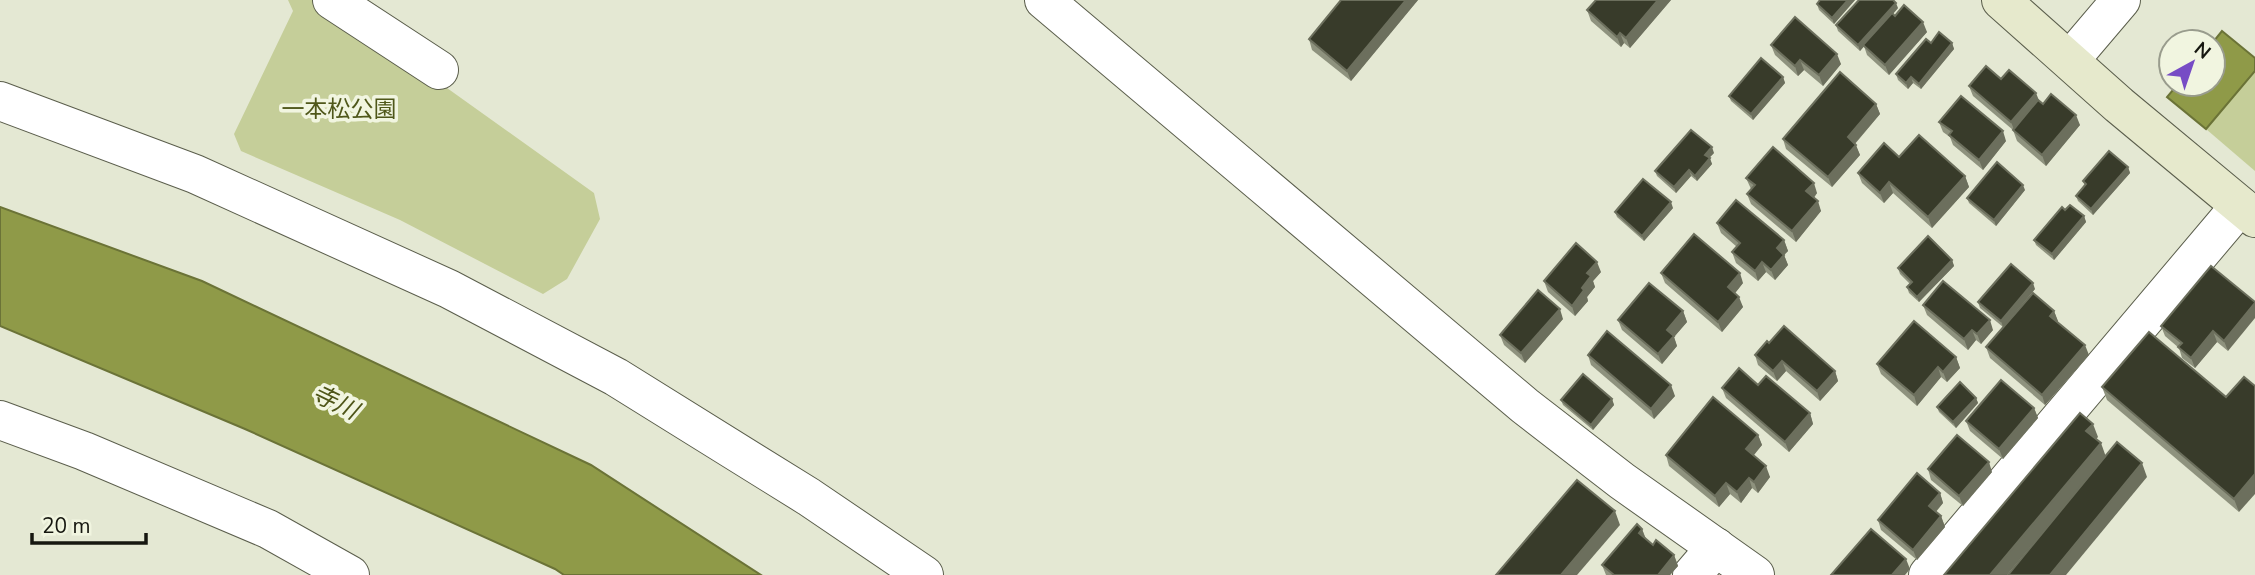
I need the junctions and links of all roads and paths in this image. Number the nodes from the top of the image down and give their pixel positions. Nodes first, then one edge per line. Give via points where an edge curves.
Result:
1 (332, 0) edge
2 (1044, 0) edge
3 (2001, 0) edge
4 (2121, 0) edge
5 (2070, 60) junction
6 (439, 70) dead end
7 (0, 101) edge
8 (2248, 212) edge
9 (0, 419) edge
10 (1704, 561) edge
11 (350, 575) edge
12 (924, 575) edge
13 (1755, 575) edge
14 (1928, 575) edge

1 - 6 street
2 - 10 street via 1525,406 1622,481
3 - 5 street
4 - 5 street
5 - 8 street
7 - 12 street via 195,174 449,289 615,377 809,497
8 - 14 street
9 - 11 street via 268,529
10 - 13 street

